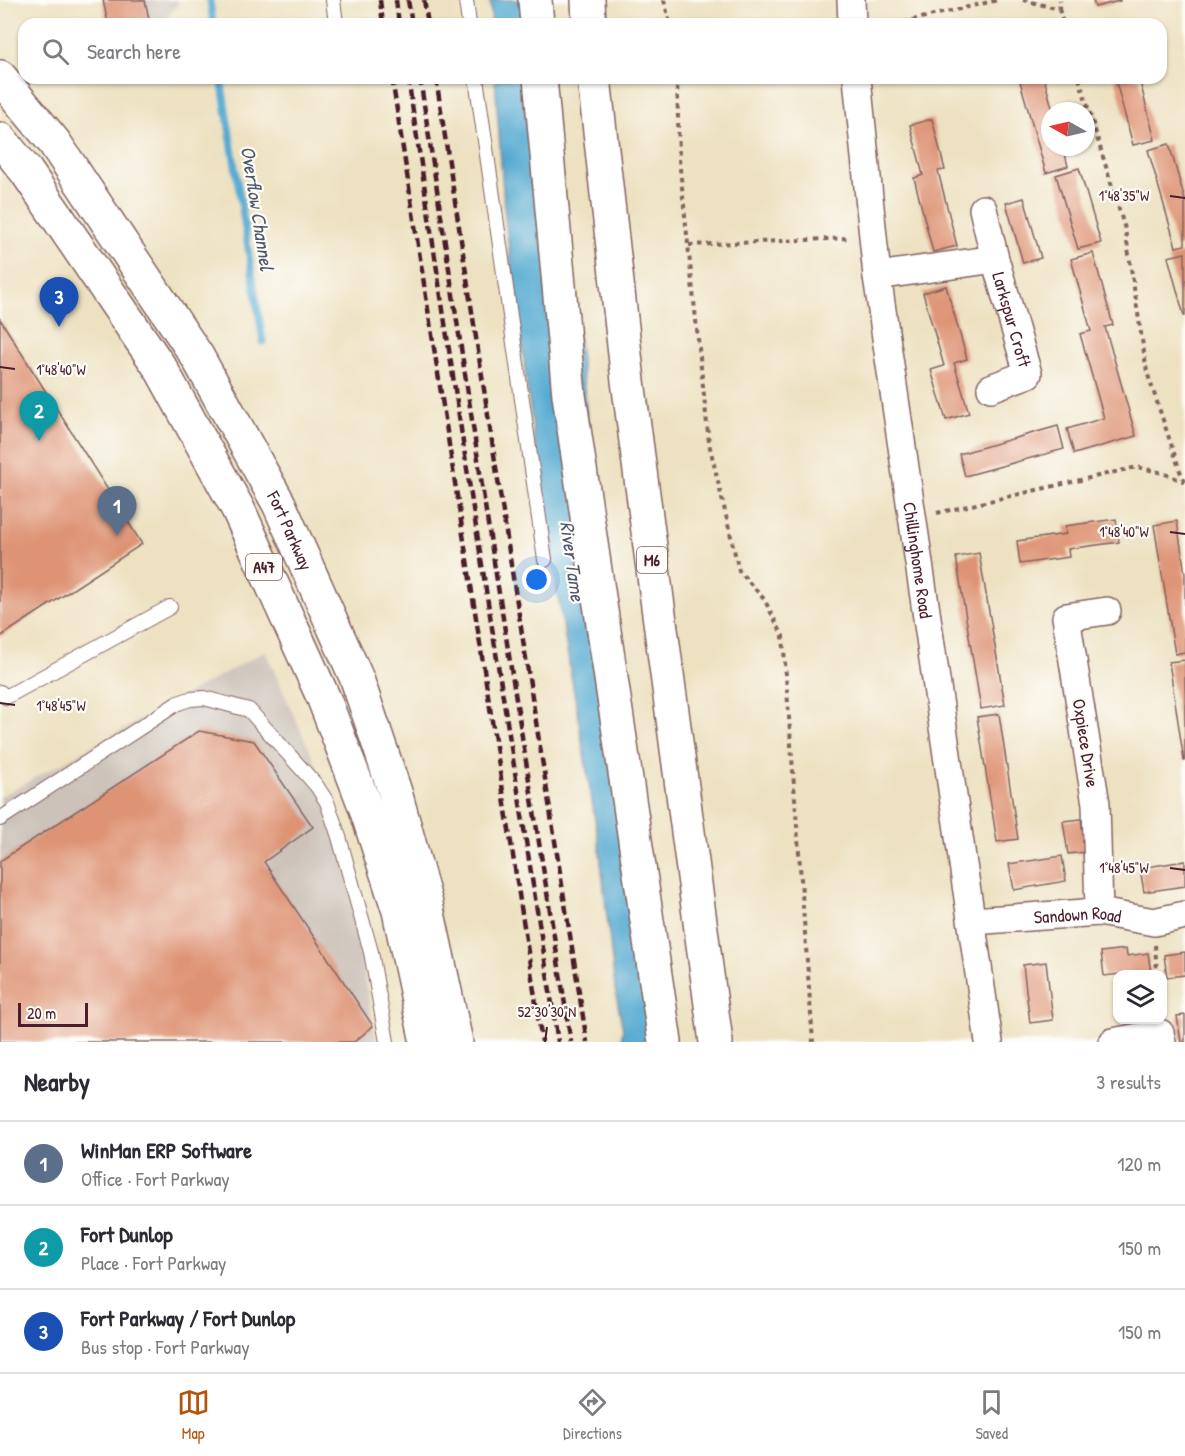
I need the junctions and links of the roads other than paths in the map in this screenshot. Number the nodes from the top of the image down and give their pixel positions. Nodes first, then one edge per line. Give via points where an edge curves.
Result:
1 (333, 0) edge
2 (466, 0) edge
3 (535, 0) edge
4 (588, 0) edge
5 (851, 0) edge
6 (335, 18) edge
7 (468, 18) edge
8 (536, 18) edge
9 (589, 18) edge
10 (852, 18) edge
11 (0, 77) edge
12 (477, 84) edge
13 (541, 84) edge
14 (595, 84) edge
15 (858, 84) edge
16 (0, 139) edge
17 (983, 209) dead end
18 (994, 259) junction
19 (877, 276) junction
20 (991, 388) dead end
21 (545, 560) dead end
22 (170, 607) dead end
23 (1107, 611) dead end
24 (0, 692) edge
25 (0, 819) edge
26 (1099, 912) junction
27 (1185, 915) edge
28 (972, 921) junction
29 (387, 1042) edge
30 (427, 1042) edge
31 (456, 1042) edge
32 (664, 1042) edge
33 (716, 1042) edge
34 (989, 1042) edge
35 (1113, 1042) edge
36 (1162, 1042) edge

1 - 6 lane
2 - 7 lane
3 - 8 main road
4 - 9 main road
5 - 10 street
11 - 31 main road, Fort Parkway / A47 via 54,142 197,356 279,504 357,679 395,792 426,904
12 - 21 lane
13 - 32 main road via 569,395
14 - 33 main road, M6 via 628,381
15 - 19 street, Chillinghome Road
16 - 30 main road, A47 via 161,369 238,509 324,699 365,806 399,911
17 - 18 street, Larkspur Croft
18 - 19 street, Larkspur Croft
18 - 20 street, Larkspur Croft via 1028,374
19 - 28 street, Chillinghome Road
22 - 24 lane via 6,697
23 - 26 street, Oxpiece Drive via 1066,617 1096,804
25 - 29 lane via 178,703 204,698 249,710 327,802 371,952
26 - 27 street, Sandown Road via 1154,922
26 - 28 street, Sandown Road
28 - 34 street, Chillinghome Road
35 - 36 street via 1160,1033

